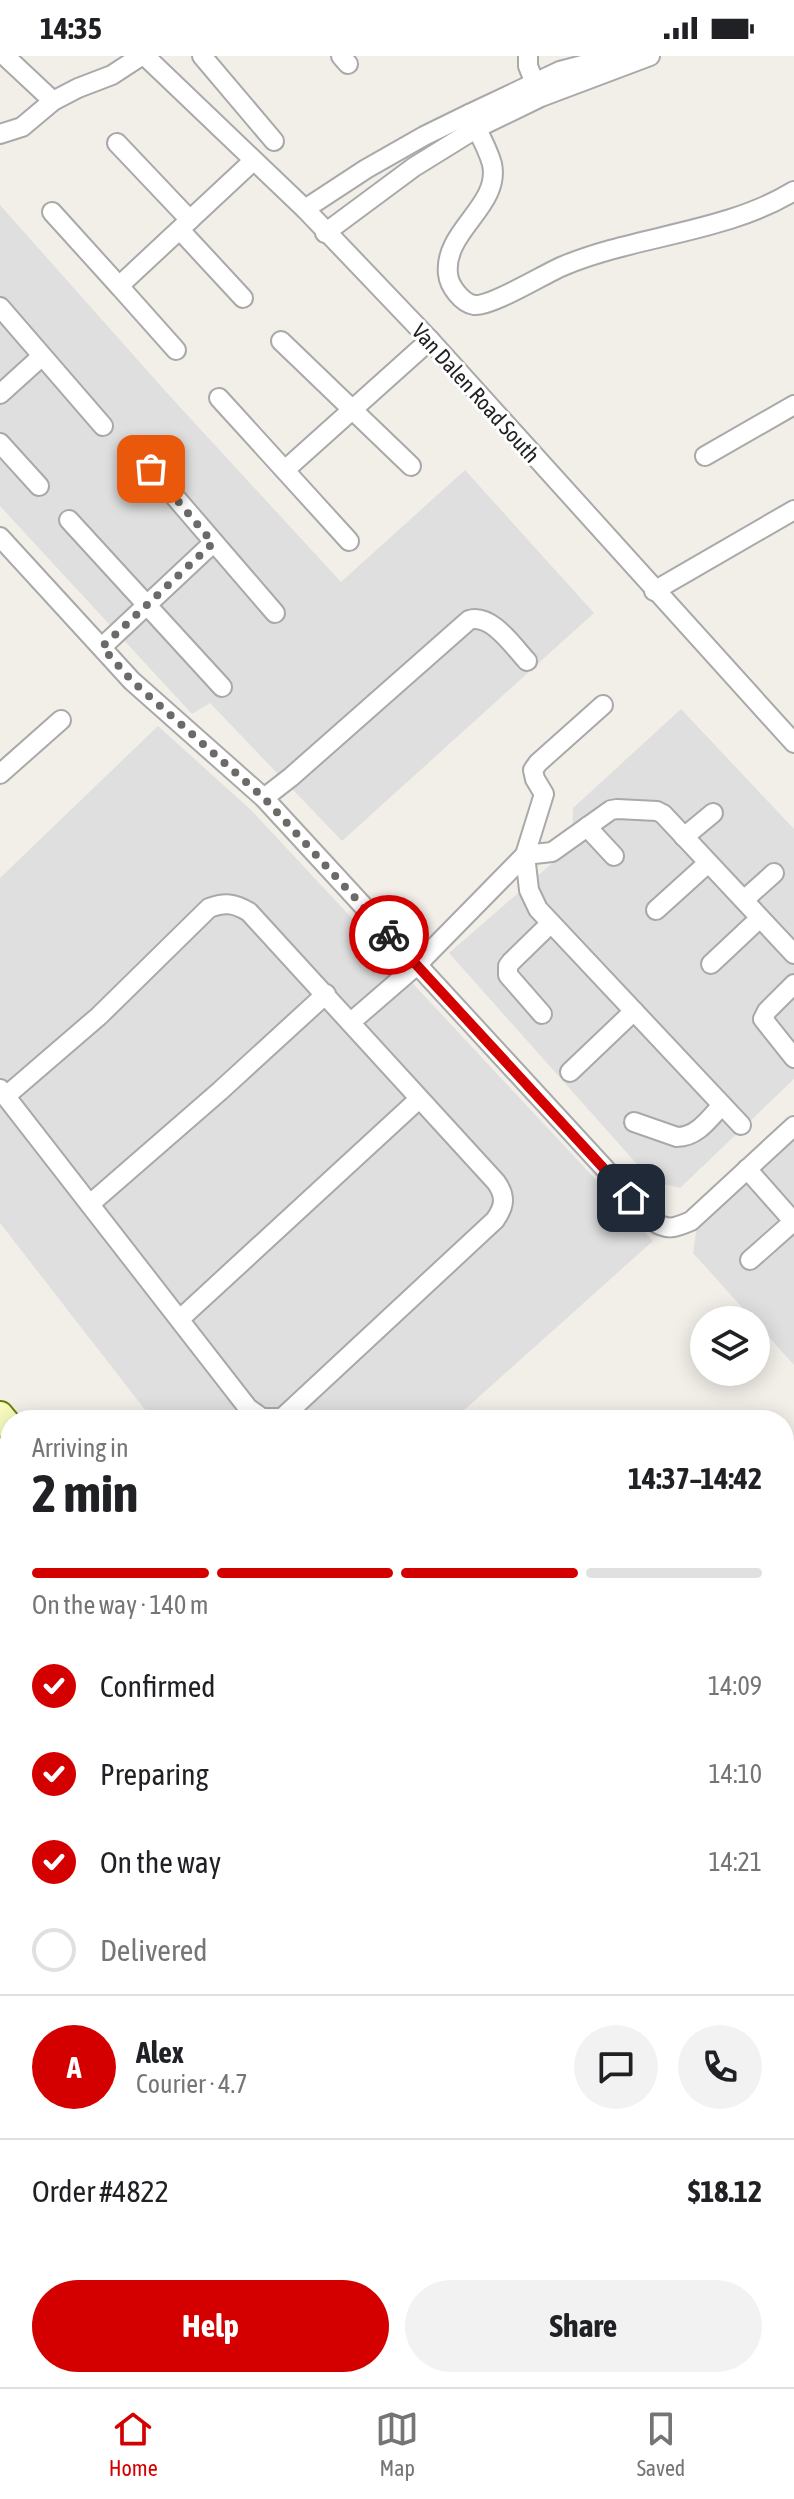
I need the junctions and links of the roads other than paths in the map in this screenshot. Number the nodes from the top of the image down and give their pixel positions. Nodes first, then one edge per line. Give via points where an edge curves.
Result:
1 (5, 56) edge
2 (143, 56) edge
3 (202, 56) edge
4 (528, 56) edge
5 (616, 56) edge
6 (650, 56) edge
7 (537, 90) junction
8 (53, 101) junction
9 (473, 121) junction
10 (0, 134) edge
11 (274, 141) dead end
12 (117, 143) dead end
13 (253, 161) junction
14 (794, 191) edge
15 (305, 209) junction
16 (52, 212) dead end
17 (185, 225) junction
18 (325, 233) junction
19 (119, 286) junction
20 (243, 298) dead end
21 (0, 307) edge
22 (430, 340) junction
23 (281, 341) dead end
24 (176, 350) dead end
25 (41, 357) junction
26 (0, 394) edge
27 (219, 398) dead end
28 (794, 405) edge
29 (352, 410) junction
30 (103, 426) dead end
31 (0, 443) edge
32 (705, 456) dead end
33 (411, 466) dead end
34 (151, 469) dead end
35 (285, 470) junction
36 (39, 486) dead end
37 (794, 510) edge
38 (69, 520) dead end
39 (0, 537) edge
40 (349, 541) dead end
41 (213, 543) junction
42 (654, 591) junction
43 (147, 605) junction
44 (275, 613) dead end
45 (102, 647) junction
46 (527, 661) dead end
47 (222, 687) dead end
48 (603, 705) dead end
49 (61, 720) dead end
50 (794, 743) edge
51 (0, 774) edge
52 (264, 798) junction
53 (713, 813) dead end
54 (587, 827) junction
55 (684, 837) junction
56 (525, 855) junction
57 (614, 856) dead end
58 (708, 863) junction
59 (774, 873) dead end
60 (744, 900) junction
61 (656, 910) dead end
62 (760, 918) junction
63 (551, 923) junction
64 (794, 954) edge
65 (711, 964) dead end
66 (417, 965) junction
67 (794, 984) edge
68 (326, 994) junction
69 (634, 1011) junction
70 (542, 1014) dead end
71 (351, 1022) junction
72 (794, 1058) edge
73 (570, 1072) dead end
74 (3, 1093) edge
75 (419, 1099) junction
76 (722, 1105) junction
77 (634, 1122) dead end
78 (741, 1125) dead end
79 (794, 1126) edge
80 (747, 1169) junction
81 (90, 1204) junction
82 (794, 1221) edge
83 (750, 1260) dead end
84 (180, 1319) junction
85 (251, 1410) edge
86 (291, 1410) edge

1 - 8 street
2 - 8 street
2 - 13 street, Van Dalen Road South
3 - 11 street
4 - 7 street
5 - 7 street via 560,71
6 - 7 street
7 - 9 street
8 - 10 street via 22,127
9 - 14 street via 492,166 492,184 454,247 448,274 462,299 472,305 487,304 565,265 734,217
9 - 15 street via 424,136
9 - 18 street
12 - 17 street
13 - 15 street, Van Dalen Road South
13 - 17 street
15 - 18 street, Van Dalen Road South
16 - 19 street
17 - 19 street
17 - 20 street
18 - 22 street, Van Dalen Road South
19 - 24 street
21 - 25 street
22 - 29 street
22 - 42 street, Van Dalen Road South
23 - 29 street
25 - 26 street
25 - 30 street
27 - 35 street
28 - 32 street
29 - 33 street
29 - 35 street
31 - 36 street
34 - 41 street
35 - 40 street
37 - 42 street
38 - 43 street
39 - 45 street
41 - 43 street
41 - 44 street
42 - 50 street, Van Dalen Road South
43 - 45 street
43 - 47 street
45 - 52 street via 132,681
46 - 52 street via 488,621 469,620
48 - 56 street via 535,767 533,775 544,798
49 - 51 street
52 - 66 street
53 - 55 street
54 - 55 street via 617,809 652,810 663,814
54 - 56 street via 552,852
54 - 57 street
55 - 58 street
56 - 63 street via 529,890
56 - 66 street
58 - 60 street
58 - 61 street
59 - 60 street
60 - 62 street
62 - 64 street
62 - 65 street
63 - 69 street
63 - 70 street via 508,966 508,975
66 - 71 street
66 - 80 street via 663,1228 691,1221
67 - 72 street via 763,1019
68 - 71 street
68 - 74 street via 249,912 223,903 209,908 99,1016
68 - 81 street
69 - 73 street
69 - 76 street
71 - 75 street
74 - 81 street
75 - 84 street
75 - 86 street via 496,1182 503,1192 501,1212
76 - 77 street via 695,1133 684,1137
76 - 78 street
79 - 80 street
80 - 82 street
81 - 84 street
82 - 83 street
84 - 85 street

